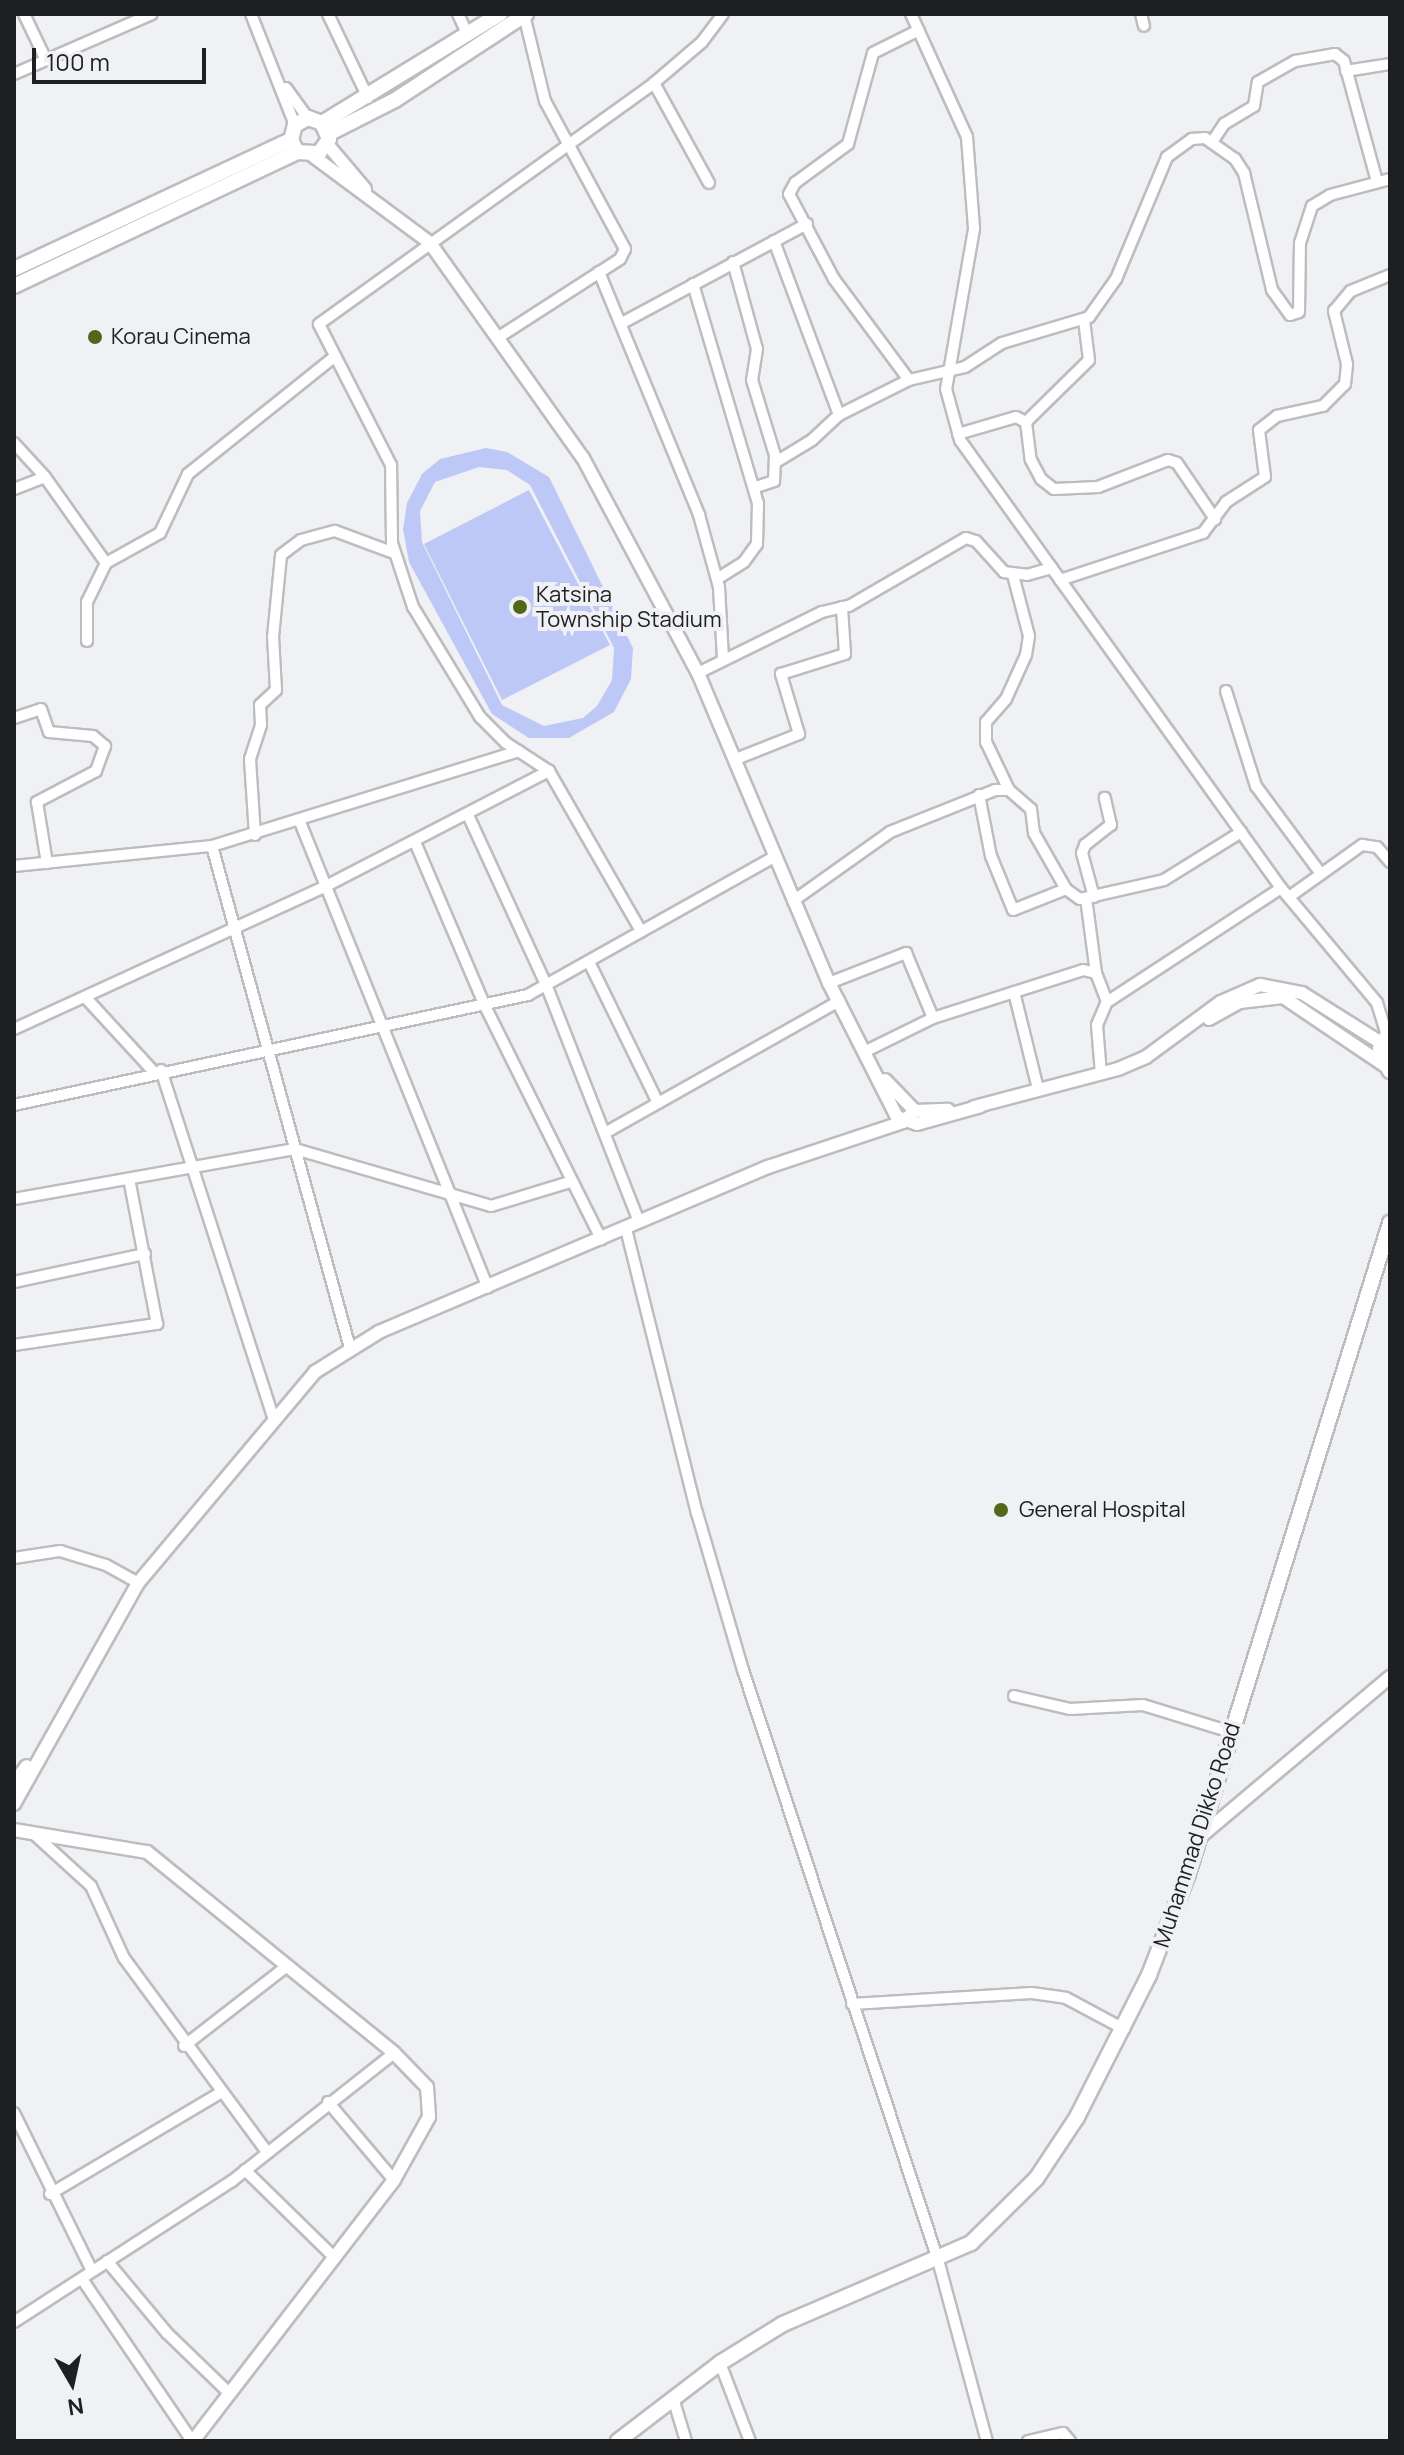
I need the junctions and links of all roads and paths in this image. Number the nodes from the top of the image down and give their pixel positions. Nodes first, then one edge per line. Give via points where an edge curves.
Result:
1 (24, 14) edge
2 (152, 14) edge
3 (251, 14) edge
4 (328, 14) edge
5 (458, 14) edge
6 (500, 14) edge
7 (525, 14) edge
8 (723, 14) edge
9 (911, 14) edge
10 (1141, 14) edge
11 (1144, 26) dead end
12 (919, 30) junction
13 (468, 35) junction
14 (46, 60) junction
15 (1390, 64) edge
16 (1346, 71) junction
17 (14, 74) edge
18 (654, 83) junction
19 (368, 98) junction
20 (316, 129) junction
21 (1212, 142) junction
22 (567, 143) junction
23 (294, 146) junction
24 (313, 156) junction
25 (1390, 179) edge
26 (1377, 182) junction
27 (709, 183) dead end
28 (371, 198) junction
29 (807, 224) junction
30 (774, 241) junction
31 (430, 243) junction
32 (733, 262) junction
33 (14, 269) edge
34 (599, 272) junction
35 (1390, 275) edge
36 (693, 284) junction
37 (14, 286) edge
38 (1084, 320) junction
39 (622, 323) junction
40 (499, 337) junction
41 (333, 358) junction
42 (947, 372) junction
43 (909, 380) junction
44 (839, 415) junction
45 (1026, 422) junction
46 (958, 434) junction
47 (14, 443) edge
48 (776, 462) junction
49 (45, 477) junction
50 (754, 488) junction
51 (14, 489) edge
52 (1215, 519) junction
53 (394, 553) junction
54 (106, 563) junction
55 (1052, 568) junction
56 (1013, 575) junction
57 (717, 579) junction
58 (1060, 580) junction
59 (842, 607) junction
60 (87, 641) dead end
61 (723, 658) junction
62 (698, 673) junction
63 (1226, 691) dead end
64 (14, 718) edge
65 (519, 751) junction
66 (736, 759) junction
67 (549, 771) junction
68 (1009, 790) junction
69 (979, 795) junction
70 (1105, 798) dead end
71 (468, 815) junction
72 (300, 822) junction
73 (1241, 832) junction
74 (255, 835) junction
75 (415, 842) junction
76 (212, 846) junction
77 (774, 857) junction
78 (1390, 862) edge
79 (47, 863) junction
80 (14, 866) edge
81 (1321, 874) junction
82 (328, 885) junction
83 (1281, 888) junction
84 (1066, 889) junction
85 (1289, 897) junction
86 (1090, 898) junction
87 (793, 901) junction
88 (237, 929) junction
89 (641, 931) junction
90 (589, 962) junction
91 (1096, 973) junction
92 (829, 983) junction
93 (547, 987) junction
94 (1014, 992) junction
95 (85, 997) junction
96 (839, 1001) junction
97 (1107, 1002) junction
98 (484, 1004) junction
99 (933, 1018) junction
100 (381, 1025) junction
101 (14, 1029) edge
102 (1184, 1031) junction
103 (1386, 1035) edge
104 (268, 1048) junction
105 (866, 1051) junction
106 (875, 1068) junction
107 (1387, 1068) edge
108 (158, 1071) junction
109 (1101, 1074) junction
110 (1038, 1089) junction
111 (658, 1103) junction
112 (14, 1105) edge
113 (981, 1106) junction
114 (915, 1111) junction
115 (903, 1122) junction
116 (605, 1133) junction
117 (295, 1149) junction
118 (190, 1168) junction
119 (129, 1179) junction
120 (570, 1182) junction
121 (448, 1193) junction
122 (14, 1199) edge
123 (639, 1222) junction
124 (1390, 1226) edge
125 (626, 1229) junction
126 (601, 1239) junction
127 (145, 1254) junction
128 (14, 1282) edge
129 (488, 1288) junction
130 (14, 1345) edge
131 (350, 1348) junction
132 (273, 1416) junction
133 (14, 1558) edge
134 (138, 1583) junction
135 (1390, 1677) edge
136 (1014, 1696) dead end
137 (1231, 1732) junction
138 (49, 1734) junction
139 (14, 1783) edge
140 (14, 1804) edge
141 (14, 1830) edge
142 (32, 1833) junction
143 (1201, 1836) junction
144 (287, 1966) junction
145 (852, 2004) junction
146 (1124, 2029) junction
147 (184, 2046) junction
148 (394, 2053) junction
149 (222, 2092) junction
150 (328, 2102) junction
151 (14, 2113) edge
152 (18, 2140) edge
153 (267, 2152) junction
154 (245, 2170) junction
155 (394, 2180) junction
156 (50, 2194) junction
157 (335, 2258) junction
158 (938, 2260) junction
159 (107, 2261) junction
160 (92, 2271) junction
161 (82, 2279) junction
162 (14, 2322) edge
163 (720, 2363) junction
164 (228, 2392) junction
165 (673, 2398) junction
166 (192, 2441) edge
167 (618, 2441) edge
168 (686, 2441) edge
169 (750, 2441) edge
170 (987, 2441) edge
171 (1028, 2441) edge
172 (1070, 2441) edge

1 - 14 street
2 - 14 street
3 - 20 street via 280,79
4 - 19 street
5 - 13 street
6 - 13 main road
7 - 20 main road via 395,100
7 - 22 street via 538,79
8 - 18 street via 702,42
9 - 12 street
10 - 11 street
12 - 29 street via 873,53 848,144 791,188 791,198
12 - 42 street via 967,137 974,229
13 - 19 main road
14 - 17 street
15 - 16 street
16 - 21 street via 1335,54 1295,61 1258,82 1254,106 1224,124
16 - 26 street
18 - 22 street
18 - 27 street
19 - 20 main road
20 - 23 main road
20 - 24 main road
20 - 28 street
21 - 26 street via 1244,173 1272,290 1290,315 1299,312 1300,243 1312,206 1330,195
21 - 38 street via 1199,136 1167,157 1116,279
22 - 31 street
22 - 34 street via 625,239 620,259
23 - 24 main road
23 - 33 main road
23 - 37 main road
24 - 28 street
25 - 26 street
28 - 31 street
29 - 30 street
29 - 43 street via 834,279
30 - 32 street
30 - 44 street
31 - 40 street
31 - 41 street via 320,320
32 - 36 street
32 - 48 street via 757,349 752,380
34 - 39 street
34 - 40 street
35 - 52 street via 1351,291 1334,311 1347,364 1345,384 1323,406 1265,422 1257,440 1265,477 1226,502
36 - 39 street
36 - 50 street
38 - 42 street via 1016,337
38 - 45 street via 1089,360
39 - 57 street via 678,457
40 - 62 street via 583,458
41 - 53 street via 391,465
41 - 54 street via 188,474 160,533
42 - 43 street
42 - 46 street
43 - 44 street
44 - 48 street
45 - 46 street via 1016,417
45 - 52 street via 1031,460 1054,489 1098,487 1168,460 1177,463
46 - 55 street
47 - 49 street
48 - 50 street via 772,483
49 - 51 street
49 - 54 street
50 - 57 street via 757,544 744,562
52 - 58 street via 1203,533 1170,547
53 - 65 street via 413,607 465,697 493,732
53 - 74 street via 335,531 301,540 281,555 273,637 276,690 260,705 261,725 250,759
54 - 60 street via 87,602
55 - 56 street
55 - 58 street
56 - 59 street via 966,538
56 - 68 street via 1029,636 1026,655 1006,699 986,722 986,742
57 - 61 street
58 - 73 street
59 - 61 street
59 - 66 street via 845,654 781,674 799,734
61 - 62 street
62 - 66 street
63 - 81 street via 1256,786
64 - 79 street via 41,709 49,732 78,733 105,746 96,771 37,802
65 - 67 street
65 - 72 street
66 - 77 street
67 - 71 street
67 - 89 street
68 - 69 street
68 - 84 street via 1031,809 1034,833
69 - 84 street via 991,856 1013,910
69 - 87 street via 890,832
70 - 86 street via 1111,825 1082,853
71 - 75 street
71 - 93 street
72 - 74 street
72 - 82 street
73 - 83 street
73 - 86 street via 1164,880
74 - 76 street
75 - 82 street
75 - 98 street
76 - 79 street
76 - 88 street
77 - 87 street
77 - 89 street
78 - 81 street via 1377,847 1362,845
79 - 80 street
81 - 85 street
82 - 88 street
82 - 100 street
83 - 85 street
83 - 97 street
84 - 86 street
85 - 103 street via 1377,1003
86 - 91 street
87 - 92 street
88 - 95 street
88 - 104 street
89 - 90 street
90 - 93 street
90 - 111 street
91 - 94 street via 1083,970
91 - 97 street
92 - 96 street
92 - 99 street via 903,952
93 - 98 street
93 - 116 street
94 - 99 street
94 - 110 street
95 - 101 street
95 - 108 street
96 - 105 street
96 - 111 street
97 - 109 street via 1097,1025
98 - 100 street
98 - 120 street
99 - 105 street
100 - 104 street
100 - 121 street
102 - 103 street via 1243,990 1272,985 1302,993
102 - 107 street via 1240,1002 1283,997
102 - 109 street via 1146,1057
103 - 107 main road
104 - 108 street
104 - 117 street
105 - 106 street
106 - 114 street
106 - 115 street
108 - 112 street
108 - 118 street
109 - 110 street
110 - 113 street
111 - 116 street
113 - 114 street
113 - 115 street via 917,1124
114 - 115 street
115 - 123 street via 768,1167
116 - 123 street
117 - 118 street
117 - 121 street
117 - 131 street
118 - 119 street
118 - 132 street
119 - 122 street
119 - 127 street
120 - 121 street via 499,1206
120 - 126 street
121 - 129 street
123 - 125 street
124 - 137 main road, Muhammad Dikko Road
125 - 126 street
125 - 145 street via 697,1513
126 - 129 street
127 - 128 street
127 - 130 street via 157,1324
129 - 131 street
131 - 132 street via 315,1372
132 - 134 street
133 - 134 street via 60,1551 106,1565
134 - 138 street
135 - 143 street
136 - 137 street via 1070,1709 1143,1705
137 - 143 main road, Muhammad Dikko Road
138 - 139 street
138 - 140 street
141 - 142 street
142 - 144 street via 147,1852
142 - 147 street via 91,1886 124,1958
143 - 146 main road, Muhammad Dikko Road
144 - 147 street
144 - 148 street
145 - 146 street via 1032,1993 1066,1998
145 - 158 street
146 - 158 main road, Muhammad Dikko Road via 1036,2179 971,2243
147 - 149 street
148 - 150 street
148 - 155 street via 427,2087 430,2101 429,2117
149 - 153 street
149 - 156 street
150 - 153 street
150 - 155 street
151 - 152 street
152 - 156 street
153 - 154 street
154 - 157 street
154 - 159 street
155 - 157 street
156 - 160 street
157 - 164 street
158 - 163 main road, Muhammad Dikko Road via 820,2305
158 - 170 street
159 - 160 street
159 - 164 street via 167,2333
160 - 161 street
161 - 162 street
161 - 166 street
163 - 165 main road, Muhammad Dikko Road
163 - 169 street
164 - 166 street
165 - 167 main road, Muhammad Dikko Road
165 - 168 street
171 - 172 street via 1063,2433

